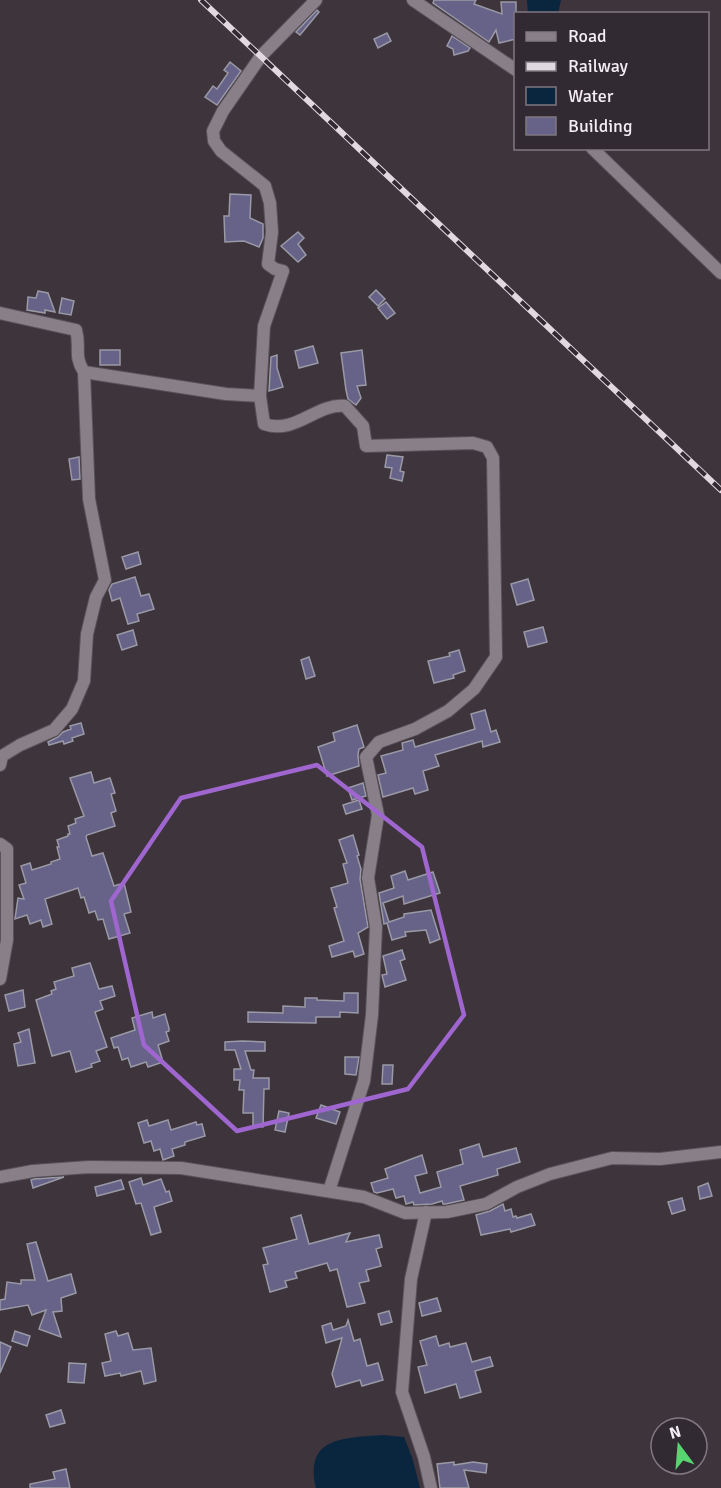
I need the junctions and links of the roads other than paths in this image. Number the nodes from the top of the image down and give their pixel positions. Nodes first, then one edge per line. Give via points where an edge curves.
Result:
1 (316, 0) edge
2 (414, 0) edge
3 (514, 69) edge
4 (594, 150) edge
5 (721, 273) edge
6 (0, 313) edge
7 (84, 372) junction
8 (260, 396) junction
9 (0, 765) edge
10 (0, 832) edge
11 (3, 847) edge
12 (0, 979) edge
13 (721, 1152) edge
14 (0, 1177) edge
15 (329, 1191) junction
16 (426, 1212) junction
17 (431, 1488) edge

1 - 8 street via 261,57 213,131 221,151 265,186 272,232 268,264 283,271 264,326
2 - 3 street
4 - 5 street
6 - 7 street via 76,330 76,360
7 - 8 street
7 - 9 street via 89,499 105,580 96,597 87,634 84,681 72,709 54,730 2,756
8 - 15 street via 264,424 274,427 297,423 334,405 345,406 363,426 366,446 472,443 487,447 493,458 496,657 474,689 448,711 379,742 366,757 378,815 368,878 376,927 372,1015 364,1081
10 - 11 street
11 - 12 street via 7,940
13 - 16 street via 660,1159 612,1158 550,1174 486,1204
14 - 15 street via 89,1167 181,1168
15 - 16 street via 364,1197 405,1213
16 - 17 street via 411,1279 402,1392

